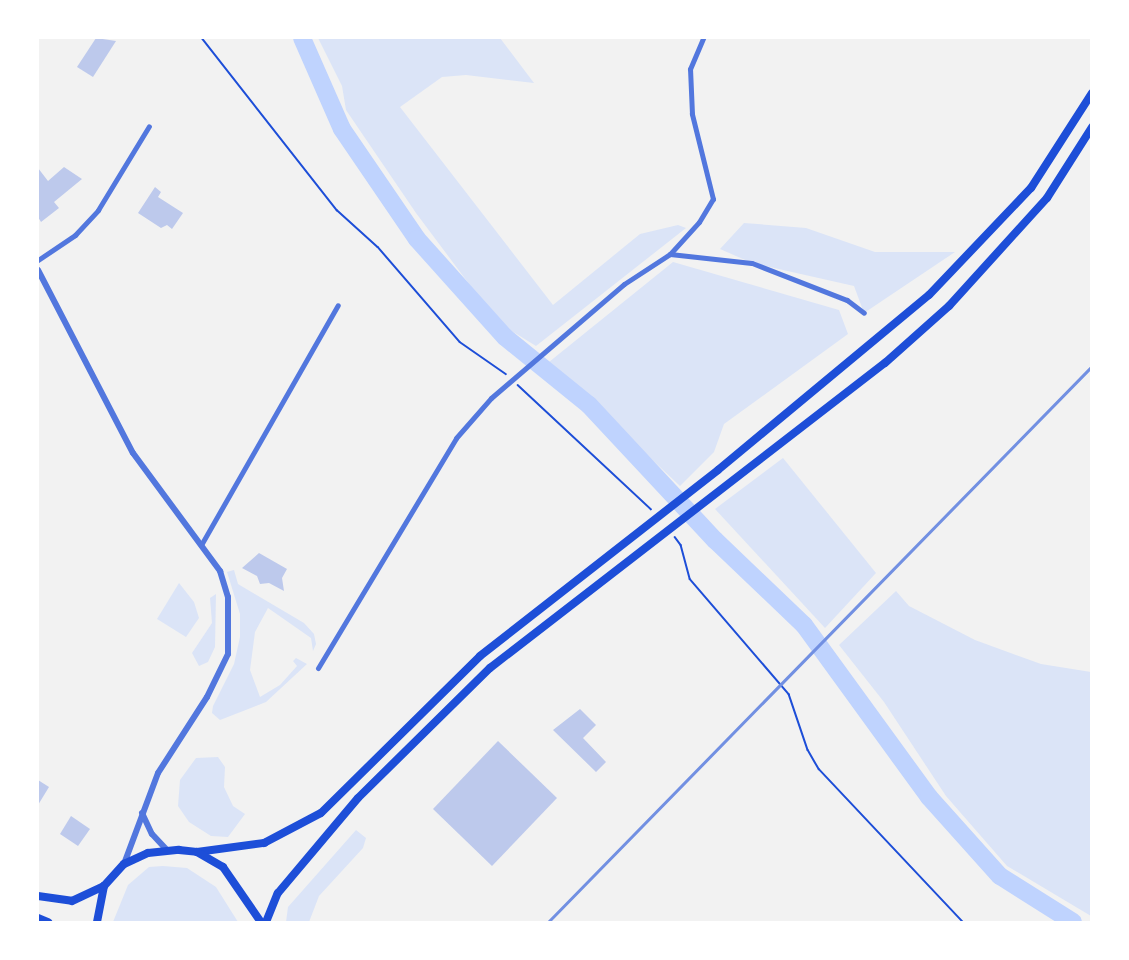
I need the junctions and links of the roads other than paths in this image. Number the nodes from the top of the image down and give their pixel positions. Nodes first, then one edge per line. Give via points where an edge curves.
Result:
1 (703, 38) edge
2 (1092, 93) edge
3 (149, 126) dead end
4 (1092, 127) edge
5 (670, 254) junction
6 (38, 260) edge
7 (38, 270) edge
8 (338, 305) dead end
9 (864, 313) dead end
10 (201, 545) junction
11 (318, 668) dead end
12 (142, 813) junction
13 (167, 850) junction
14 (197, 852) junction
15 (124, 864) junction
16 (104, 886) junction
17 (38, 896) edge
18 (38, 918) edge
19 (48, 922) edge
20 (97, 922) edge
21 (261, 922) edge
22 (266, 922) edge

1 - 5 street via 690,69 692,114 713,199 699,222
2 - 14 highway via 1031,188 929,295 718,470 480,656 321,813 264,843
3 - 6 street via 98,210 75,235
4 - 22 highway via 1047,198 949,306 885,363 490,668 358,798 278,893
5 - 9 street via 752,263 848,300
5 - 11 street via 624,284 491,398 450,446
7 - 10 street via 133,453 174,514
8 - 10 street
10 - 12 street via 220,572 228,597 228,654 207,697 158,773
12 - 13 street via 152,834
12 - 15 street
13 - 14 highway
13 - 15 highway
14 - 21 highway via 230,875
15 - 16 highway
16 - 17 highway via 72,901
16 - 20 highway
18 - 19 highway

